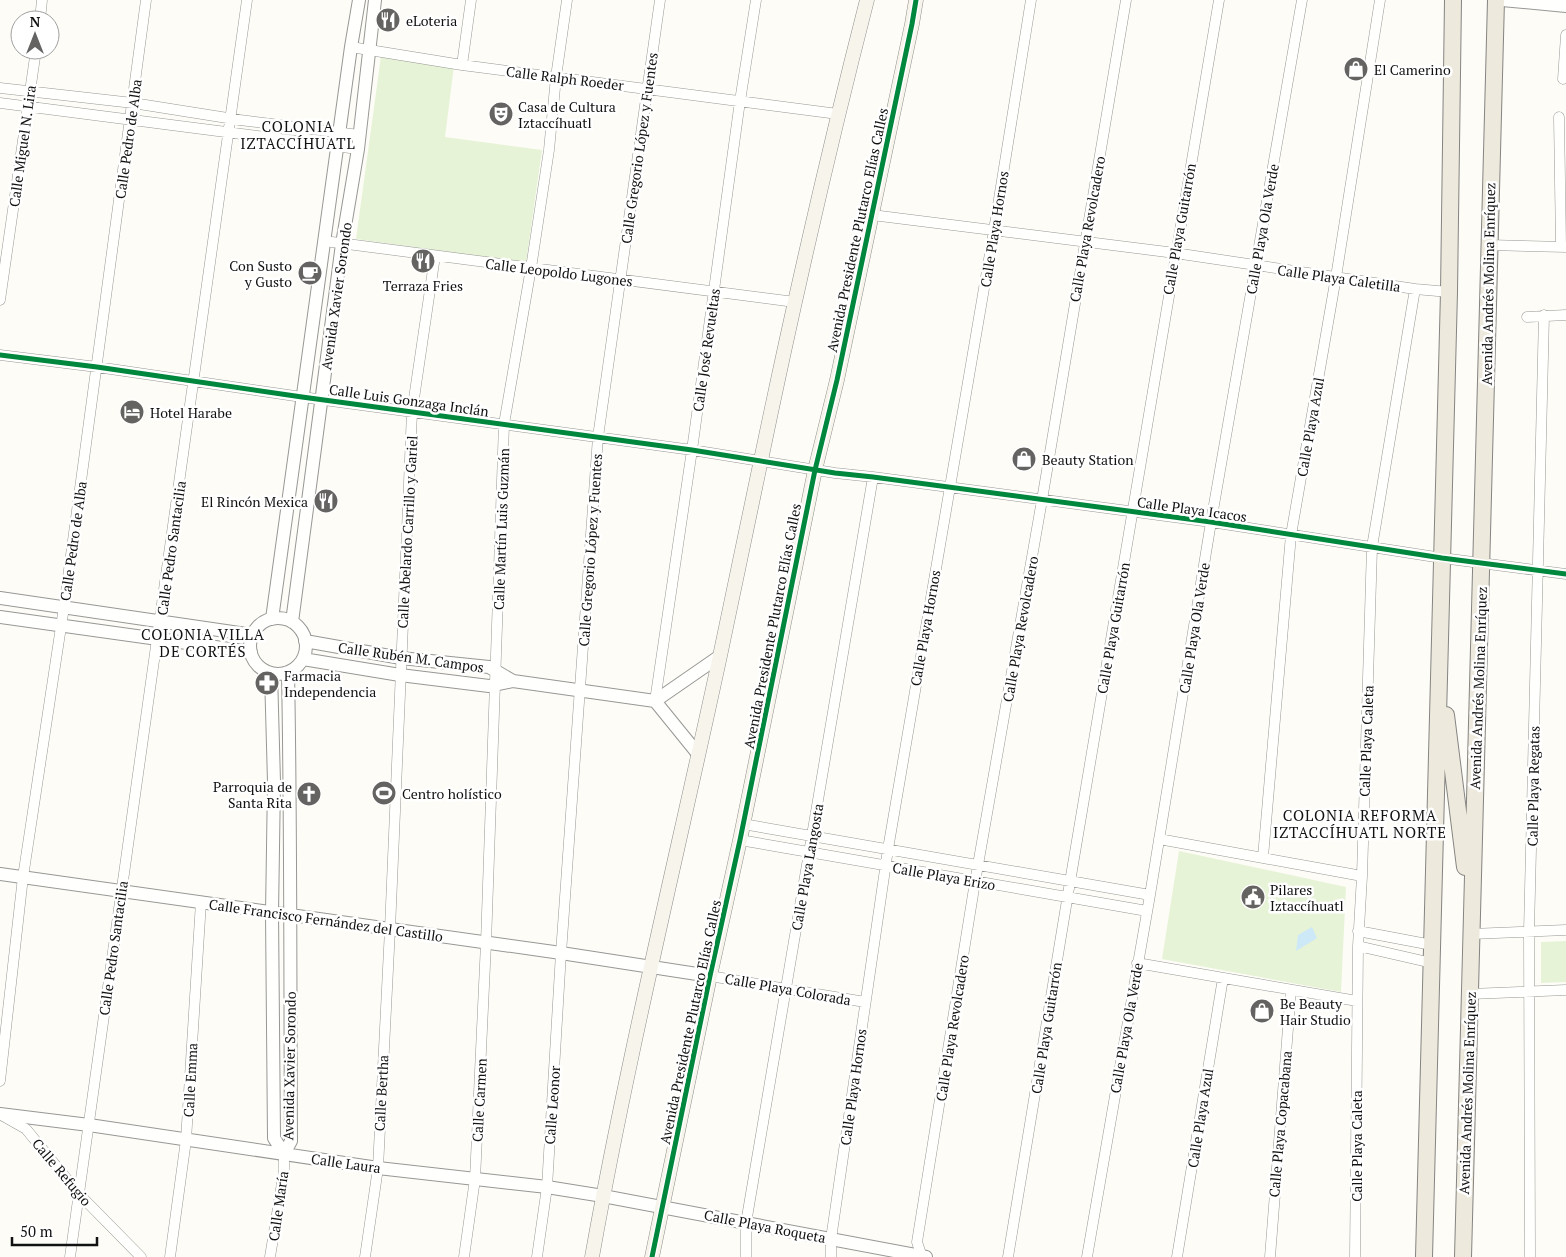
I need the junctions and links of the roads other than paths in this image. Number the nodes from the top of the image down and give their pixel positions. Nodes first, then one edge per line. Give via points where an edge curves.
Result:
1 (146, 0) edge
2 (247, 0) edge
3 (359, 0) edge
4 (375, 0) edge
5 (471, 0) edge
6 (567, 0) edge
7 (660, 0) edge
8 (756, 0) edge
9 (867, 0) edge
10 (916, 0) edge
11 (1031, 0) edge
12 (1126, 0) edge
13 (1219, 0) edge
14 (1302, 0) edge
15 (1380, 0) edge
16 (1453, 0) edge
17 (1496, 0) edge
18 (1502, 0) edge
19 (1566, 6) edge
20 (1566, 35) edge
21 (351, 47) junction
22 (369, 50) junction
23 (35, 60) edge
24 (462, 64) junction
25 (556, 77) junction
26 (1563, 79) dead end
27 (0, 88) edge
28 (647, 89) junction
29 (30, 92) junction
30 (740, 101) junction
31 (0, 103) edge
32 (133, 103) junction
33 (28, 106) junction
34 (838, 114) junction
35 (1559, 117) dead end
36 (230, 118) junction
37 (131, 120) junction
38 (228, 132) junction
39 (340, 133) junction
40 (359, 135) junction
41 (338, 147) junction
42 (358, 149) junction
43 (872, 215) junction
44 (994, 230) junction
45 (324, 241) junction
46 (1085, 242) junction
47 (342, 244) junction
48 (1489, 245) junction
49 (1564, 246) edge
50 (1175, 253) junction
51 (435, 256) junction
52 (1256, 266) junction
53 (531, 268) junction
54 (1336, 277) junction
55 (621, 280) junction
56 (1415, 289) junction
57 (714, 292) junction
58 (1449, 292) junction
59 (0, 300) edge
60 (795, 302) junction
61 (1544, 315) junction
62 (1566, 316) edge
63 (1527, 317) dead end
64 (0, 355) edge
65 (97, 368) junction
66 (194, 382) junction
67 (302, 397) junction
68 (321, 400) junction
69 (412, 412) junction
70 (504, 424) junction
71 (598, 437) junction
72 (692, 450) junction
73 (760, 461) junction
74 (815, 470) junction
75 (873, 477) junction
76 (949, 487) junction
77 (1042, 500) junction
78 (1133, 512) junction
79 (1211, 522) junction
80 (1291, 535) junction
81 (1372, 547) junction
82 (1442, 558) junction
83 (1481, 563) junction
84 (1539, 570) junction
85 (1566, 574) edge
86 (0, 598) edge
87 (64, 607) junction
88 (0, 617) edge
89 (272, 619) junction
90 (160, 621) junction
91 (292, 622) junction
92 (62, 626) junction
93 (253, 635) junction
94 (158, 640) junction
95 (306, 641) junction
96 (251, 652) junction
97 (720, 656) junction
98 (401, 658) junction
99 (1440, 658) junction
100 (303, 659) junction
101 (496, 671) junction
102 (288, 672) junction
103 (271, 673) junction
104 (400, 676) junction
105 (513, 681) junction
106 (495, 684) junction
107 (580, 690) junction
108 (655, 701) junction
109 (698, 754) junction
110 (290, 781) junction
111 (274, 782) junction
112 (744, 824) junction
113 (812, 836) junction
114 (1159, 839) junction
115 (740, 840) junction
116 (888, 848) junction
117 (809, 852) junction
118 (1263, 857) junction
119 (885, 865) junction
120 (979, 865) junction
121 (0, 874) edge
122 (1362, 876) junction
123 (23, 877) junction
124 (975, 882) junction
125 (1070, 882) junction
126 (121, 891) junction
127 (1150, 896) junction
128 (1067, 898) junction
129 (201, 902) junction
130 (1147, 911) junction
131 (272, 913) junction
132 (289, 915) junction
133 (1471, 928) junction
134 (390, 929) junction
135 (1566, 930) edge
136 (1358, 931) junction
137 (1530, 931) junction
138 (486, 943) junction
139 (1358, 946) junction
140 (1432, 946) junction
141 (562, 953) junction
142 (1138, 963) junction
143 (1432, 963) junction
144 (652, 966) junction
145 (710, 976) junction
146 (1223, 978) junction
147 (786, 988) junction
148 (1291, 990) junction
149 (1566, 990) edge
150 (1529, 992) junction
151 (1470, 994) junction
152 (866, 1002) junction
153 (1357, 1002) junction
154 (0, 1081) edge
155 (0, 1114) edge
156 (89, 1124) junction
157 (186, 1140) junction
158 (284, 1154) junction
159 (378, 1168) junction
160 (475, 1179) junction
161 (547, 1187) junction
162 (80, 1194) junction
163 (603, 1196) junction
164 (663, 1207) junction
165 (746, 1223) junction
166 (831, 1239) junction
167 (70, 1257) edge
168 (141, 1257) edge
169 (170, 1257) edge
170 (270, 1257) edge
171 (365, 1257) edge
172 (464, 1257) edge
173 (537, 1257) edge
174 (592, 1257) edge
175 (652, 1257) edge
176 (746, 1257) edge
177 (831, 1257) edge
178 (923, 1257) edge
179 (1008, 1257) edge
180 (1087, 1257) edge
181 (1177, 1257) edge
182 (1270, 1257) edge
183 (1355, 1257) edge
184 (1424, 1257) edge
185 (1463, 1257) edge
186 (1530, 1257) edge

1 - 32 street, Calle Pedro de Alba
2 - 36 street, Calle Pedro Santacilia
3 - 21 street, Avenida Xavier Sorondo
4 - 22 street, Avenida Xavier Sorondo
5 - 24 street
6 - 25 street, Calle Martín Luis Guzmán
7 - 28 street, Calle Gregorio López y Fuentes
8 - 30 street, Calle José Revueltas
9 - 34 main road
10 - 43 main road, Avenida Presidente Plutarco Elías Calles
11 - 44 street, Calle Playa Hornos
12 - 46 street, Calle Playa Revolcadero
13 - 50 street, Calle Playa Guitarrón
14 - 52 street, Calle Playa Ola Verde
15 - 54 street, Calle Playa Azul
16 - 58 main road
17 - 48 main road, Avenida Andrés Molina Enríquez
18 - 19 street
20 - 26 street
21 - 22 street, Calle Ralph Roeder
21 - 39 street, Avenida Xavier Sorondo
22 - 24 street, Calle Ralph Roeder
22 - 40 street, Avenida Xavier Sorondo
23 - 29 street, Calle Miguel N. Lira
24 - 25 street, Calle Ralph Roeder
25 - 28 street, Calle Ralph Roeder
25 - 53 street, Calle Martín Luis Guzmán via 549,150
27 - 29 street
28 - 30 street, Calle Ralph Roeder
28 - 55 street, Calle Gregorio López y Fuentes
29 - 32 street
29 - 33 street, Calle Miguel N. Lira
30 - 34 street, Calle Ralph Roeder
30 - 57 street, Calle José Revueltas
31 - 33 street
32 - 36 street
32 - 37 street, Calle Pedro de Alba
33 - 37 street
33 - 59 street, Calle Miguel N. Lira
34 - 60 main road
35 - 49 street
36 - 38 street, Calle Pedro Santacilia
36 - 39 street
37 - 38 street
37 - 65 street, Calle Pedro de Alba
38 - 41 street
38 - 66 street, Calle Pedro Santacilia
39 - 40 street
39 - 41 street, Avenida Xavier Sorondo
40 - 42 street, Avenida Xavier Sorondo
41 - 42 street
41 - 45 street, Avenida Xavier Sorondo
42 - 47 street, Avenida Xavier Sorondo
43 - 44 street, Calle Playa Caletilla
43 - 74 main road, Avenida Presidente Plutarco Elías Calles
44 - 46 street, Calle Playa Caletilla
44 - 76 street, Calle Playa Hornos
45 - 47 street, Calle Leopoldo Lugones
45 - 67 street, Avenida Xavier Sorondo
46 - 50 street, Calle Playa Caletilla
46 - 77 street, Calle Playa Revolcadero
47 - 51 street, Calle Leopoldo Lugones
47 - 68 street, Avenida Xavier Sorondo
48 - 49 street
48 - 83 main road, Avenida Andrés Molina Enríquez
50 - 52 street, Calle Playa Caletilla
50 - 78 street, Calle Playa Guitarrón
51 - 53 street, Calle Leopoldo Lugones
51 - 69 street, Calle Abelardo Carrillo y Gariel
52 - 54 street, Calle Playa Caletilla
52 - 79 street, Calle Playa Ola Verde
53 - 55 street, Calle Leopoldo Lugones
53 - 70 street, Calle Martín Luis Guzmán
54 - 56 street, Calle Playa Caletilla
54 - 80 street, Calle Playa Azul
55 - 57 street, Calle Leopoldo Lugones
55 - 71 street, Calle Gregorio López y Fuentes
56 - 58 street, Calle Playa Caletilla
56 - 81 street, Calle Playa Caleta
57 - 60 street, Calle Leopoldo Lugones
57 - 72 street, Calle José Revueltas
58 - 82 main road
60 - 73 main road
61 - 62 street
61 - 63 street
61 - 84 street, Calle Playa Regatas
64 - 65 street, Calle Luis Gonzaga Inclán
65 - 66 street, Calle Luis Gonzaga Inclán
65 - 87 street, Calle Pedro de Alba
66 - 67 street, Calle Luis Gonzaga Inclán
66 - 90 street, Calle Pedro Santacilia
67 - 68 street, Calle Luis Gonzaga Inclán
67 - 89 street, Avenida Xavier Sorondo
68 - 69 street, Calle Luis Gonzaga Inclán
68 - 91 street, Avenida Xavier Sorondo
69 - 70 street, Calle Luis Gonzaga Inclán
69 - 98 street, Calle Abelardo Carrillo y Gariel
70 - 71 street, Calle Luis Gonzaga Inclán
70 - 101 street, Calle Martín Luis Guzmán
71 - 72 street, Calle Luis Gonzaga Inclán
71 - 107 street, Calle Gregorio López y Fuentes
72 - 73 street, Calle Luis Gonzaga Inclán
72 - 108 street, Calle José Revueltas
73 - 74 street, Calle Luis Gonzaga Inclán
73 - 97 main road
74 - 75 street, Calle Playa Icacos
74 - 112 main road, Avenida Presidente Plutarco Elías Calles
75 - 76 street, Calle Playa Icacos
75 - 113 street, Calle Playa Langosta
76 - 77 street, Calle Playa Icacos
76 - 116 street, Calle Playa Hornos
77 - 78 street, Calle Playa Icacos
77 - 120 street, Calle Playa Revolcadero
78 - 79 street, Calle Playa Icacos
78 - 125 street, Calle Playa Guitarrón
79 - 80 street, Calle Playa Icacos
79 - 114 street, Calle Playa Ola Verde
80 - 81 street, Calle Playa Icacos
80 - 118 street, Calle Playa Azul
81 - 82 street, Calle Playa Icacos
81 - 122 street, Calle Playa Caleta
82 - 83 street, Calle Playa Icacos
82 - 99 main road
83 - 84 street, Calle Playa Icacos
83 - 133 main road, Avenida Andrés Molina Enríquez
84 - 85 street, Calle Playa Icacos
84 - 137 street, Calle Playa Regatas
86 - 87 street
87 - 90 street
87 - 92 street, Calle Pedro de Alba
88 - 92 street
89 - 91 street
89 - 93 street via 260,625
90 - 93 street
90 - 94 street, Calle Pedro Santacilia
91 - 95 street
92 - 94 street
92 - 123 street, Calle Pedro de Alba
93 - 96 street
94 - 96 street
94 - 126 street, Calle Pedro Santacilia
95 - 98 street, Calle Rubén M. Campos
95 - 100 street
96 - 103 street via 258,666
97 - 108 street
97 - 109 main road
98 - 101 street, Calle Rubén M. Campos via 489,667
98 - 104 street, Calle Abelardo Carrillo y Gariel
99 - 133 main road
99 - 140 main road
100 - 102 street
100 - 104 street, Calle Rubén M. Campos
101 - 105 street, Calle Rubén M. Campos
101 - 106 street, Calle Martín Luis Guzmán
102 - 103 street
102 - 110 street, Avenida Xavier Sorondo
103 - 111 street, Avenida Xavier Sorondo
104 - 106 street, Calle Rubén M. Campos
104 - 134 street, Calle Abelardo Carrillo y Gariel
105 - 106 street, Calle Rubén M. Campos
105 - 107 street, Calle Rubén M. Campos
106 - 138 street, Calle Martín Luis Guzmán
107 - 108 street, Calle Rubén M. Campos
107 - 141 street, Calle Gregorio López y Fuentes
108 - 109 street
109 - 144 main road
110 - 111 street
110 - 132 street, Avenida Xavier Sorondo
111 - 131 street, Avenida Xavier Sorondo
112 - 113 street, Calle Playa Erizo
112 - 115 main road, Avenida Presidente Plutarco Elías Calles
113 - 116 street, Calle Playa Erizo
113 - 117 street, Calle Playa Langosta
114 - 118 street
114 - 127 street, Calle Playa Ola Verde
115 - 117 street, Calle Playa Erizo
115 - 145 main road, Avenida Presidente Plutarco Elías Calles
116 - 119 street, Calle Playa Hornos
116 - 120 street, Calle Playa Erizo
117 - 119 street, Calle Playa Erizo
117 - 147 street, Calle Playa Langosta
118 - 122 street
119 - 124 street, Calle Playa Erizo
119 - 152 street, Calle Playa Hornos
120 - 124 street, Calle Playa Revolcadero
120 - 125 street, Calle Playa Erizo
121 - 123 street, Calle Francisco Fernández del Castillo
122 - 136 street, Calle Playa Caleta
123 - 126 street, Calle Francisco Fernández del Castillo
123 - 154 street, Calle Pedro de Alba
124 - 128 street, Calle Playa Erizo
124 - 178 street, Calle Playa Revolcadero via 917,1242
125 - 127 street, Calle Playa Erizo
125 - 128 street, Calle Playa Guitarrón
126 - 129 street, Calle Francisco Fernández del Castillo
126 - 156 street, Calle Pedro Santacilia
127 - 130 street, Calle Playa Ola Verde
128 - 130 street, Calle Playa Erizo
128 - 179 street, Calle Playa Guitarrón
129 - 131 street, Calle Francisco Fernández del Castillo
129 - 157 street, Calle Emma
130 - 142 street, Calle Playa Ola Verde
131 - 132 street, Calle Francisco Fernández del Castillo
131 - 158 street, Avenida Xavier Sorondo via 274,1138
132 - 134 street, Calle Francisco Fernández del Castillo
132 - 158 street, Avenida Xavier Sorondo via 291,1141
133 - 137 street
133 - 151 main road, Avenida Andrés Molina Enríquez
134 - 138 street, Calle Francisco Fernández del Castillo
134 - 159 street, Calle Bertha
135 - 137 street
136 - 139 street, Calle Playa Caleta
136 - 140 street
137 - 150 street, Calle Playa Regatas
138 - 141 street, Calle Francisco Fernández del Castillo
138 - 160 street, Calle Carmen
139 - 143 street
139 - 153 street, Calle Playa Caleta
140 - 143 main road
141 - 144 street, Calle Francisco Fernández del Castillo
141 - 161 street, Calle Leonor
142 - 146 street
142 - 180 street, Calle Playa Ola Verde
143 - 184 main road
144 - 145 street, Calle Playa Colorada
144 - 163 main road
145 - 147 street, Calle Playa Colorada
145 - 164 main road, Avenida Presidente Plutarco Elías Calles
146 - 148 street
146 - 181 street, Calle Playa Azul
147 - 152 street, Calle Playa Colorada
147 - 165 street, Calle Playa Langosta
148 - 153 street
148 - 182 street, Calle Playa Copacabana
149 - 150 street
150 - 151 street
150 - 186 street, Calle Playa Regatas
151 - 185 main road, Avenida Andrés Molina Enríquez
152 - 166 street, Calle Playa Hornos
153 - 183 street, Calle Playa Caleta
155 - 156 street, Calle Laura
155 - 162 street, Calle Refugio via 26,1128
156 - 157 street, Calle Laura
156 - 162 street, Calle Pedro Santacilia
157 - 158 street, Calle Laura
157 - 169 street, Calle Emma
158 - 159 street, Calle Laura
158 - 170 street, Calle María
159 - 160 street, Calle Laura
159 - 171 street, Calle Bertha
160 - 161 street, Calle Laura
160 - 172 street, Calle Carmen
161 - 163 street, Calle Laura
161 - 173 street, Calle Leonor
162 - 167 street, Calle Pedro Santacilia
162 - 168 street, Calle Refugio
163 - 164 street, Calle Playa Roqueta
163 - 174 main road
164 - 165 street, Calle Playa Roqueta
164 - 175 main road, Avenida Presidente Plutarco Elías Calles
165 - 166 street, Calle Playa Roqueta
165 - 176 street, Calle Playa Langosta
166 - 177 street, Calle Playa Hornos
166 - 178 street, Calle Playa Roqueta

